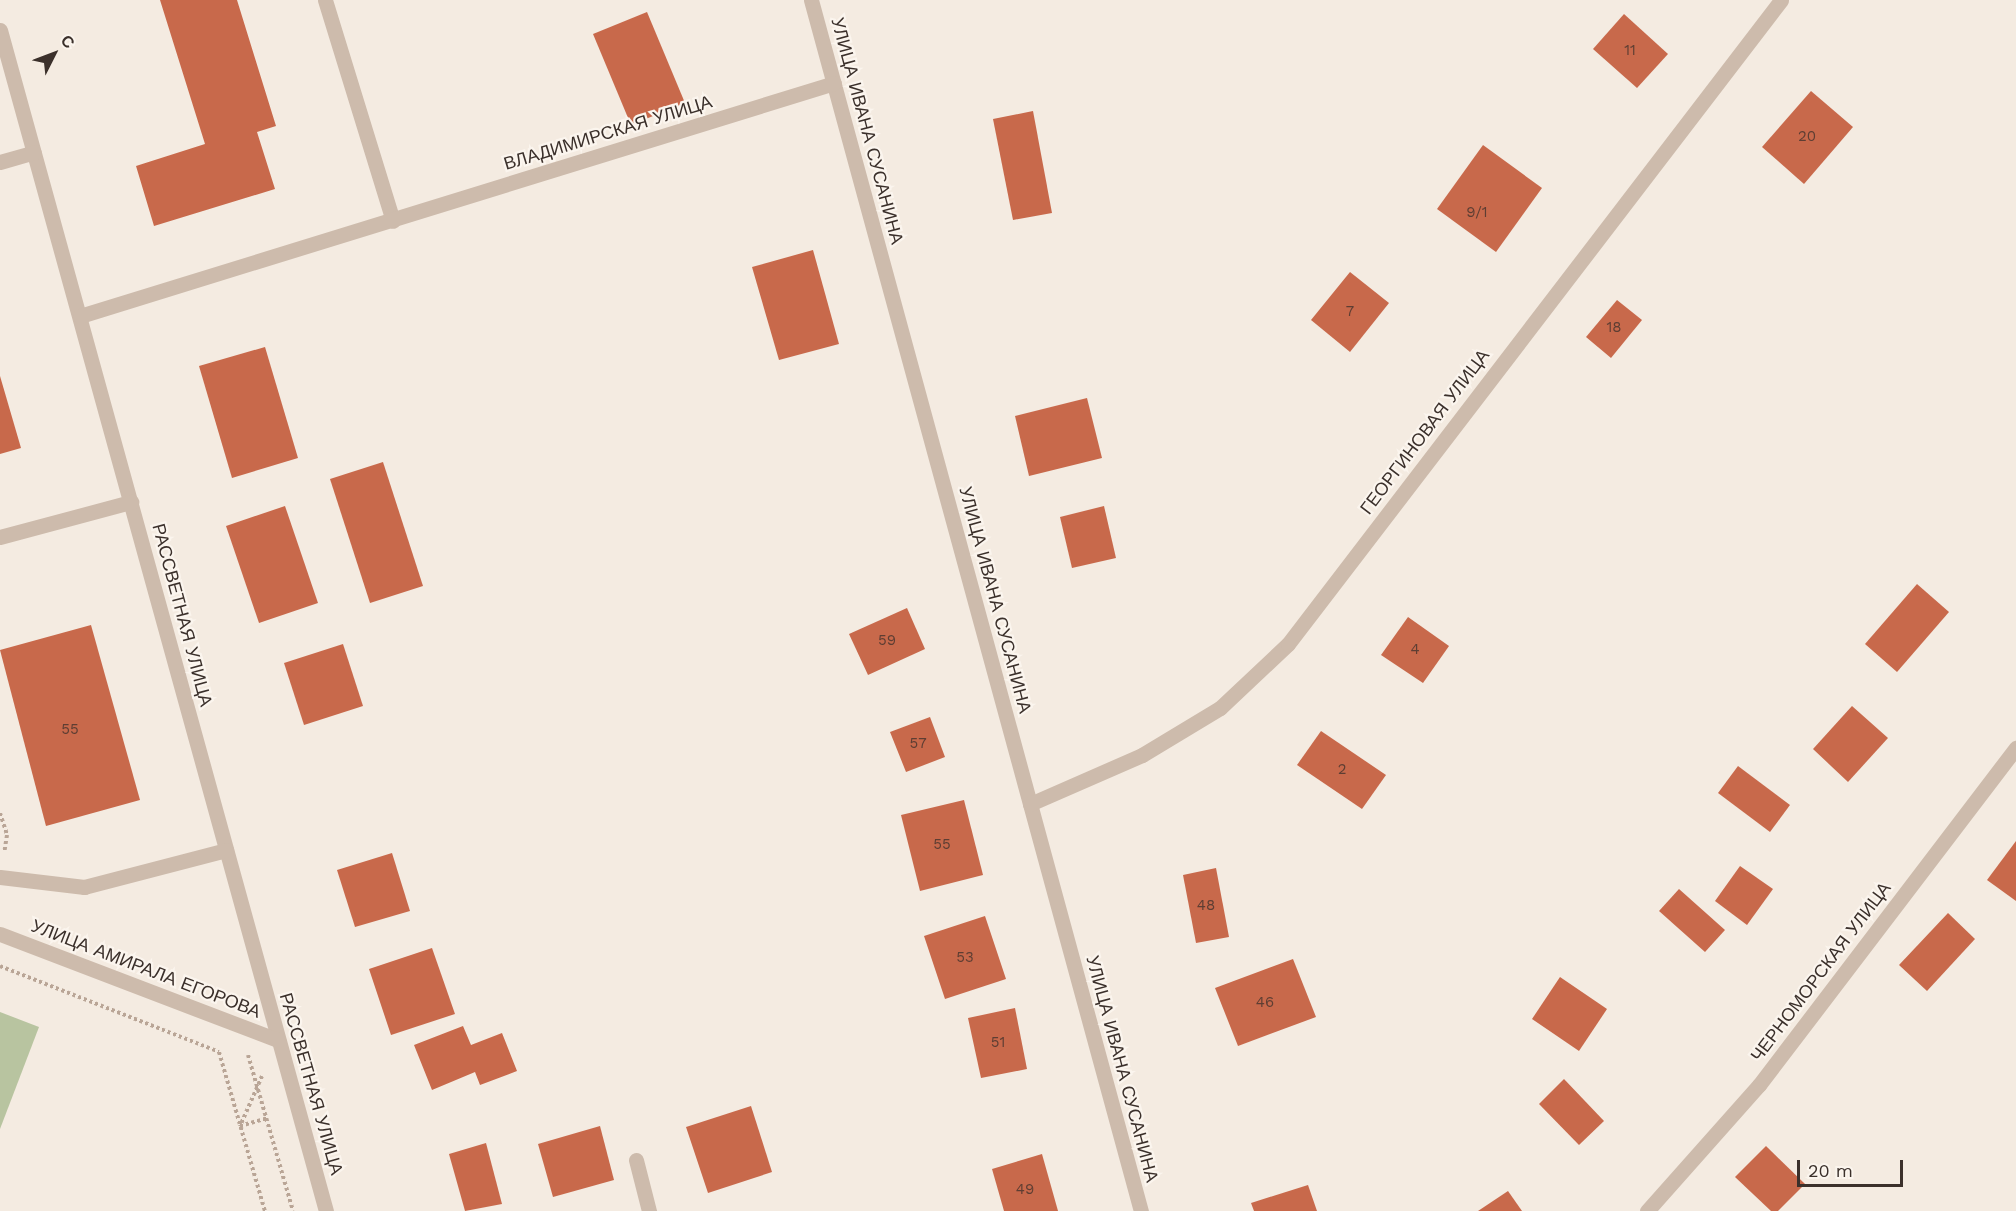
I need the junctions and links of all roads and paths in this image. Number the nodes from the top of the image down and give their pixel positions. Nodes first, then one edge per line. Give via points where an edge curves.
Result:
1 (325, 0) edge
2 (812, 0) edge
3 (1781, 0) edge
4 (0, 30) edge
5 (834, 83) junction
6 (34, 152) junction
7 (0, 162) edge
8 (393, 221) junction
9 (80, 316) junction
10 (131, 502) junction
11 (0, 537) edge
12 (2016, 748) edge
13 (1030, 804) junction
14 (0, 813) edge
15 (226, 850) junction
16 (0, 877) edge
17 (0, 934) edge
18 (0, 966) edge
19 (278, 1040) junction
20 (241, 1049) dead end
21 (257, 1087) junction
22 (298, 1111) junction
23 (267, 1119) junction
24 (240, 1126) junction
25 (636, 1160) dead end
26 (265, 1211) edge
27 (293, 1211) edge
28 (326, 1211) edge
29 (649, 1211) edge
30 (1141, 1211) edge
31 (1647, 1211) edge

1 - 8 street
2 - 5 street, УЛИЦА ИВАНА СУСАНИНА
3 - 13 street, ГЕОРГИНОВАЯ УЛИЦА via 1287,644 1220,708 1142,755
4 - 6 street, РАССВЕТНАЯ УЛИЦА
5 - 8 street, ВЛАДИМИРСКАЯ УЛИЦА
5 - 13 street, УЛИЦА ИВАНА СУСАНИНА
6 - 7 street
6 - 9 street, РАССВЕТНАЯ УЛИЦА
8 - 9 street, ВЛАДИМИРСКАЯ УЛИЦА
9 - 10 street, РАССВЕТНАЯ УЛИЦА
10 - 11 street
10 - 15 street, РАССВЕТНАЯ УЛИЦА
12 - 31 street, ЧЕРНОМОРСКАЯ УЛИЦА via 1759,1085
13 - 30 street, УЛИЦА ИВАНА СУСАНИНА
14 - 16 path via 7,835
15 - 16 street via 84,887
15 - 19 street, РАССВЕТНАЯ УЛИЦА
17 - 19 street, УЛИЦА АМИРАЛА ЕГОРОВА
18 - 24 path via 219,1052
19 - 21 path
19 - 22 street, РАССВЕТНАЯ УЛИЦА
20 - 21 path via 248,1053
21 - 23 path
21 - 24 path
22 - 23 path
22 - 28 street, РАССВЕТНАЯ УЛИЦА
23 - 24 path
23 - 27 path
24 - 26 path
25 - 29 street

